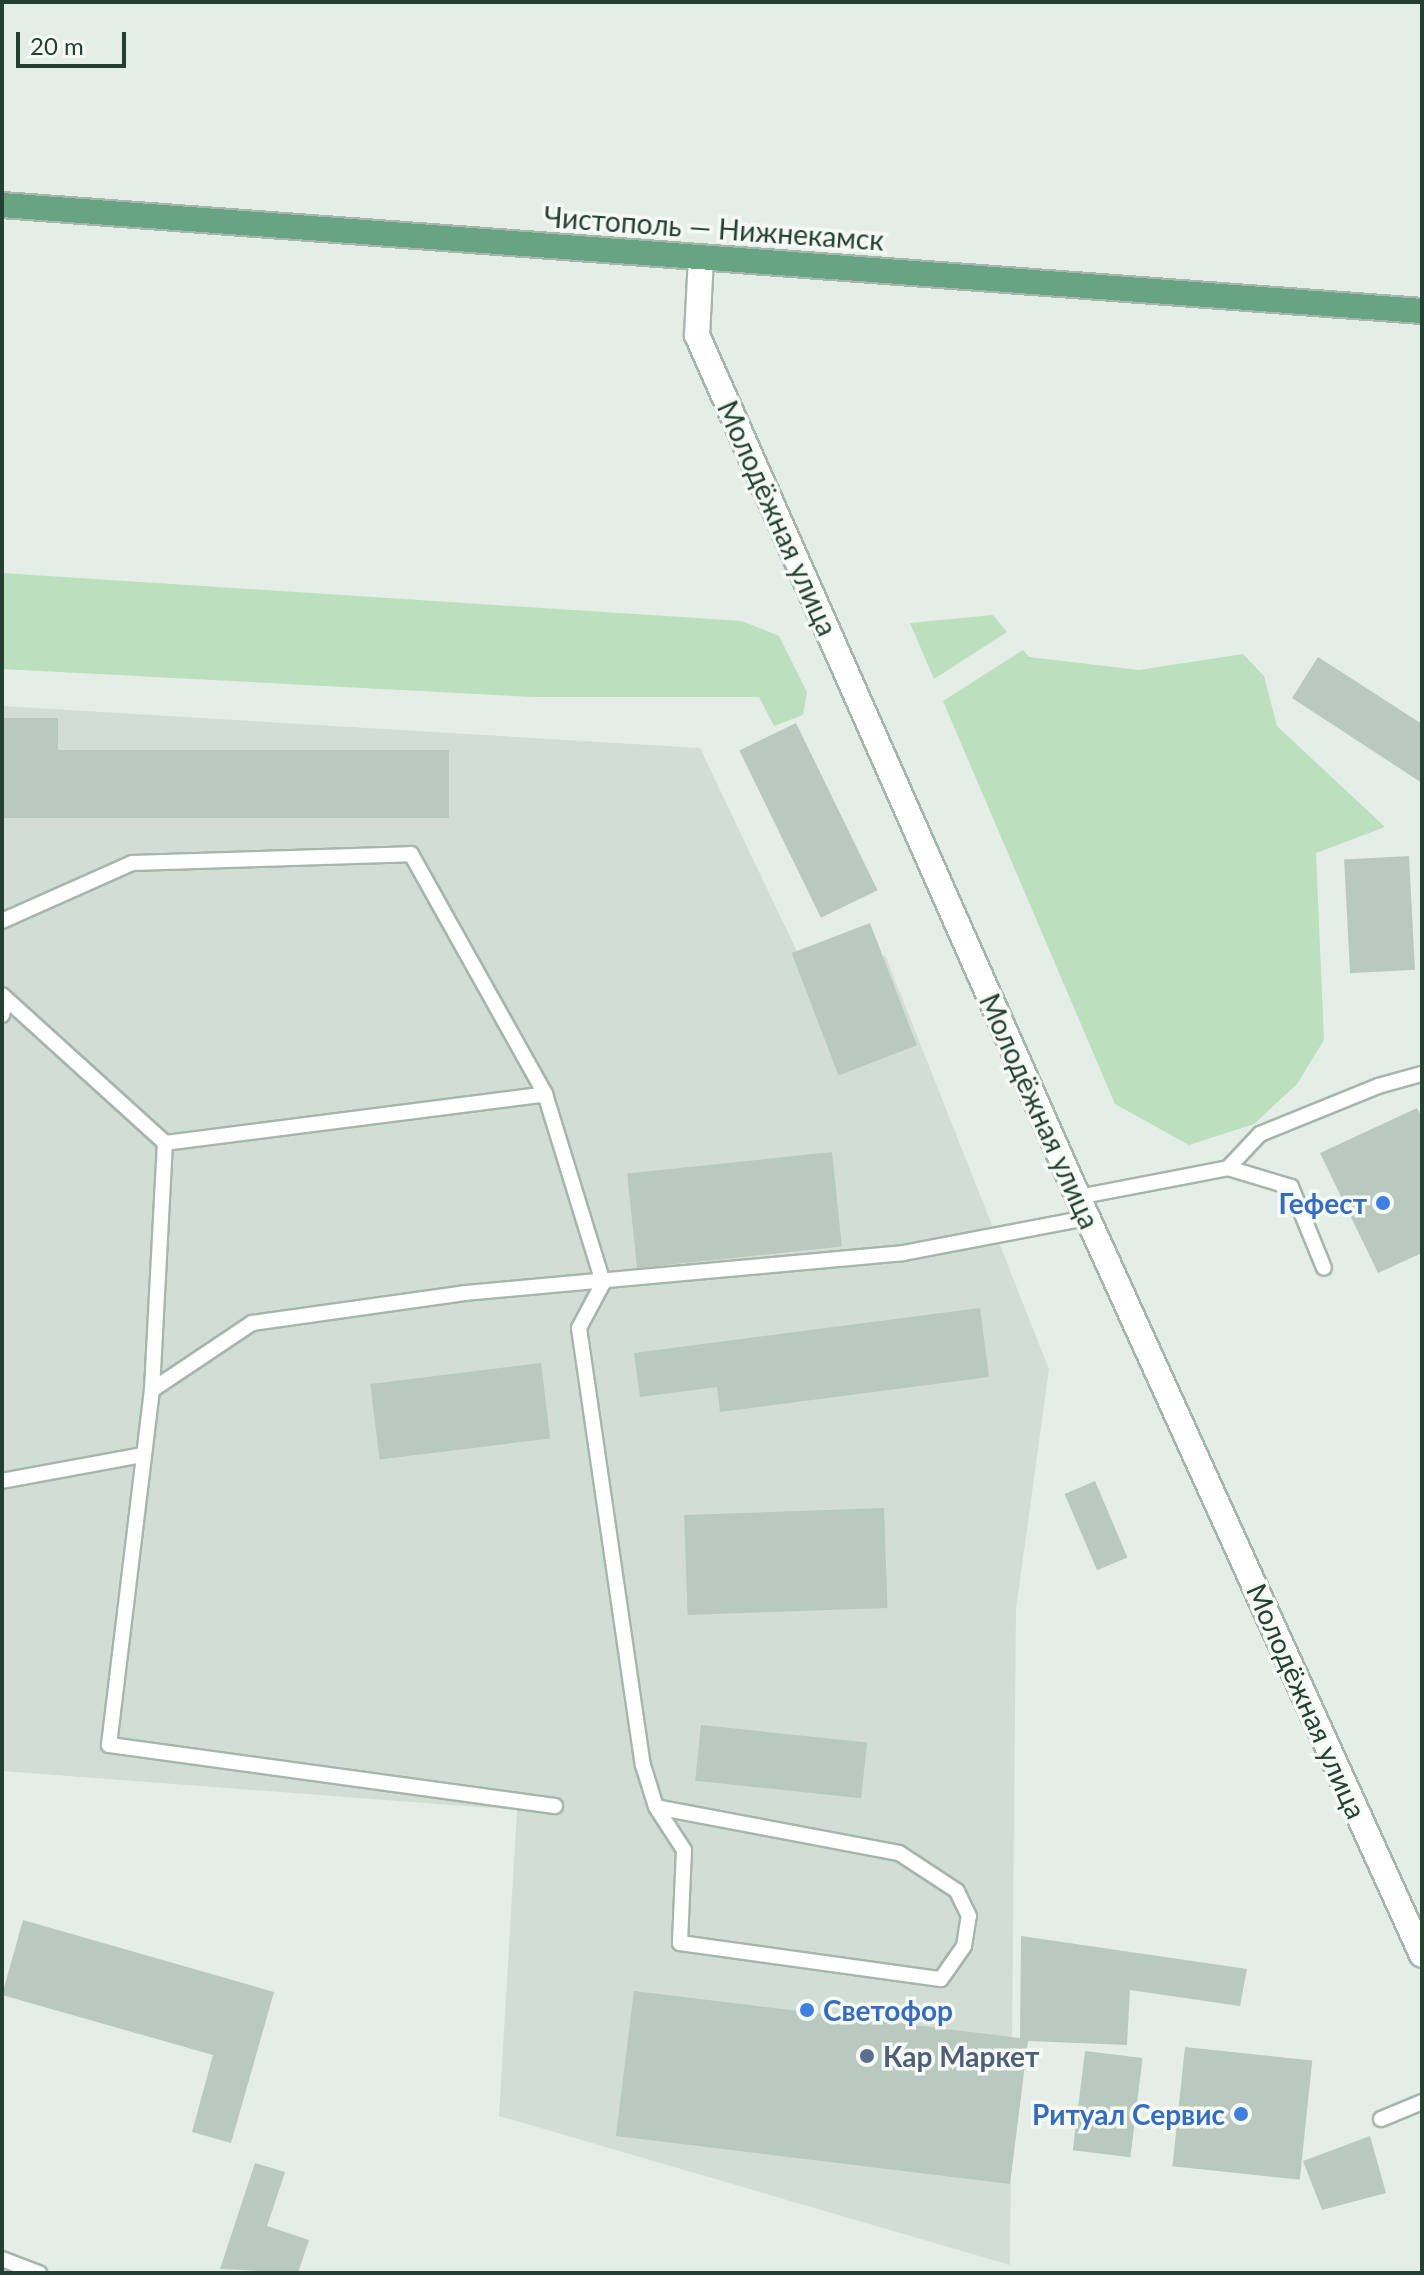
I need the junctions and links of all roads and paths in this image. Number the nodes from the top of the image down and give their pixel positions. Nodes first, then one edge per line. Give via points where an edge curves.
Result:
1 (2, 205) edge
2 (701, 257) junction
3 (1422, 311) edge
4 (2, 921) edge
5 (4, 997) edge
6 (2, 1015) edge
7 (1422, 1074) edge
8 (545, 1094) junction
9 (165, 1143) junction
10 (1228, 1168) junction
11 (1083, 1208) junction
12 (1324, 1268) dead end
13 (603, 1283) junction
14 (152, 1390) junction
15 (142, 1455) junction
16 (2, 1481) edge
17 (555, 1806) dead end
18 (656, 1807) junction
19 (1422, 1955) edge
20 (1422, 2102) edge
21 (1381, 2119) dead end
22 (2, 2259) edge
23 (39, 2273) edge

1 - 2 main road, Чистополь — Нижнекамск
2 - 3 main road, Чистополь — Нижнекамск
2 - 11 street, Молодёжная улица via 697,335
4 - 8 lane via 132,863 411,854
5 - 6 lane
5 - 9 lane
7 - 10 lane via 1378,1086 1260,1134
8 - 9 lane
8 - 13 lane
9 - 14 lane
10 - 11 lane
10 - 12 lane via 1291,1187
11 - 13 lane via 903,1253
11 - 19 street, Молодёжная улица
13 - 14 lane via 465,1293 252,1323
13 - 18 lane via 579,1328 643,1765
14 - 15 lane
15 - 16 lane
15 - 17 lane via 109,1745
18 - 18 lane via 684,1850 680,1943 941,1979 964,1946 969,1916 957,1891 899,1853
20 - 21 lane
22 - 23 lane

